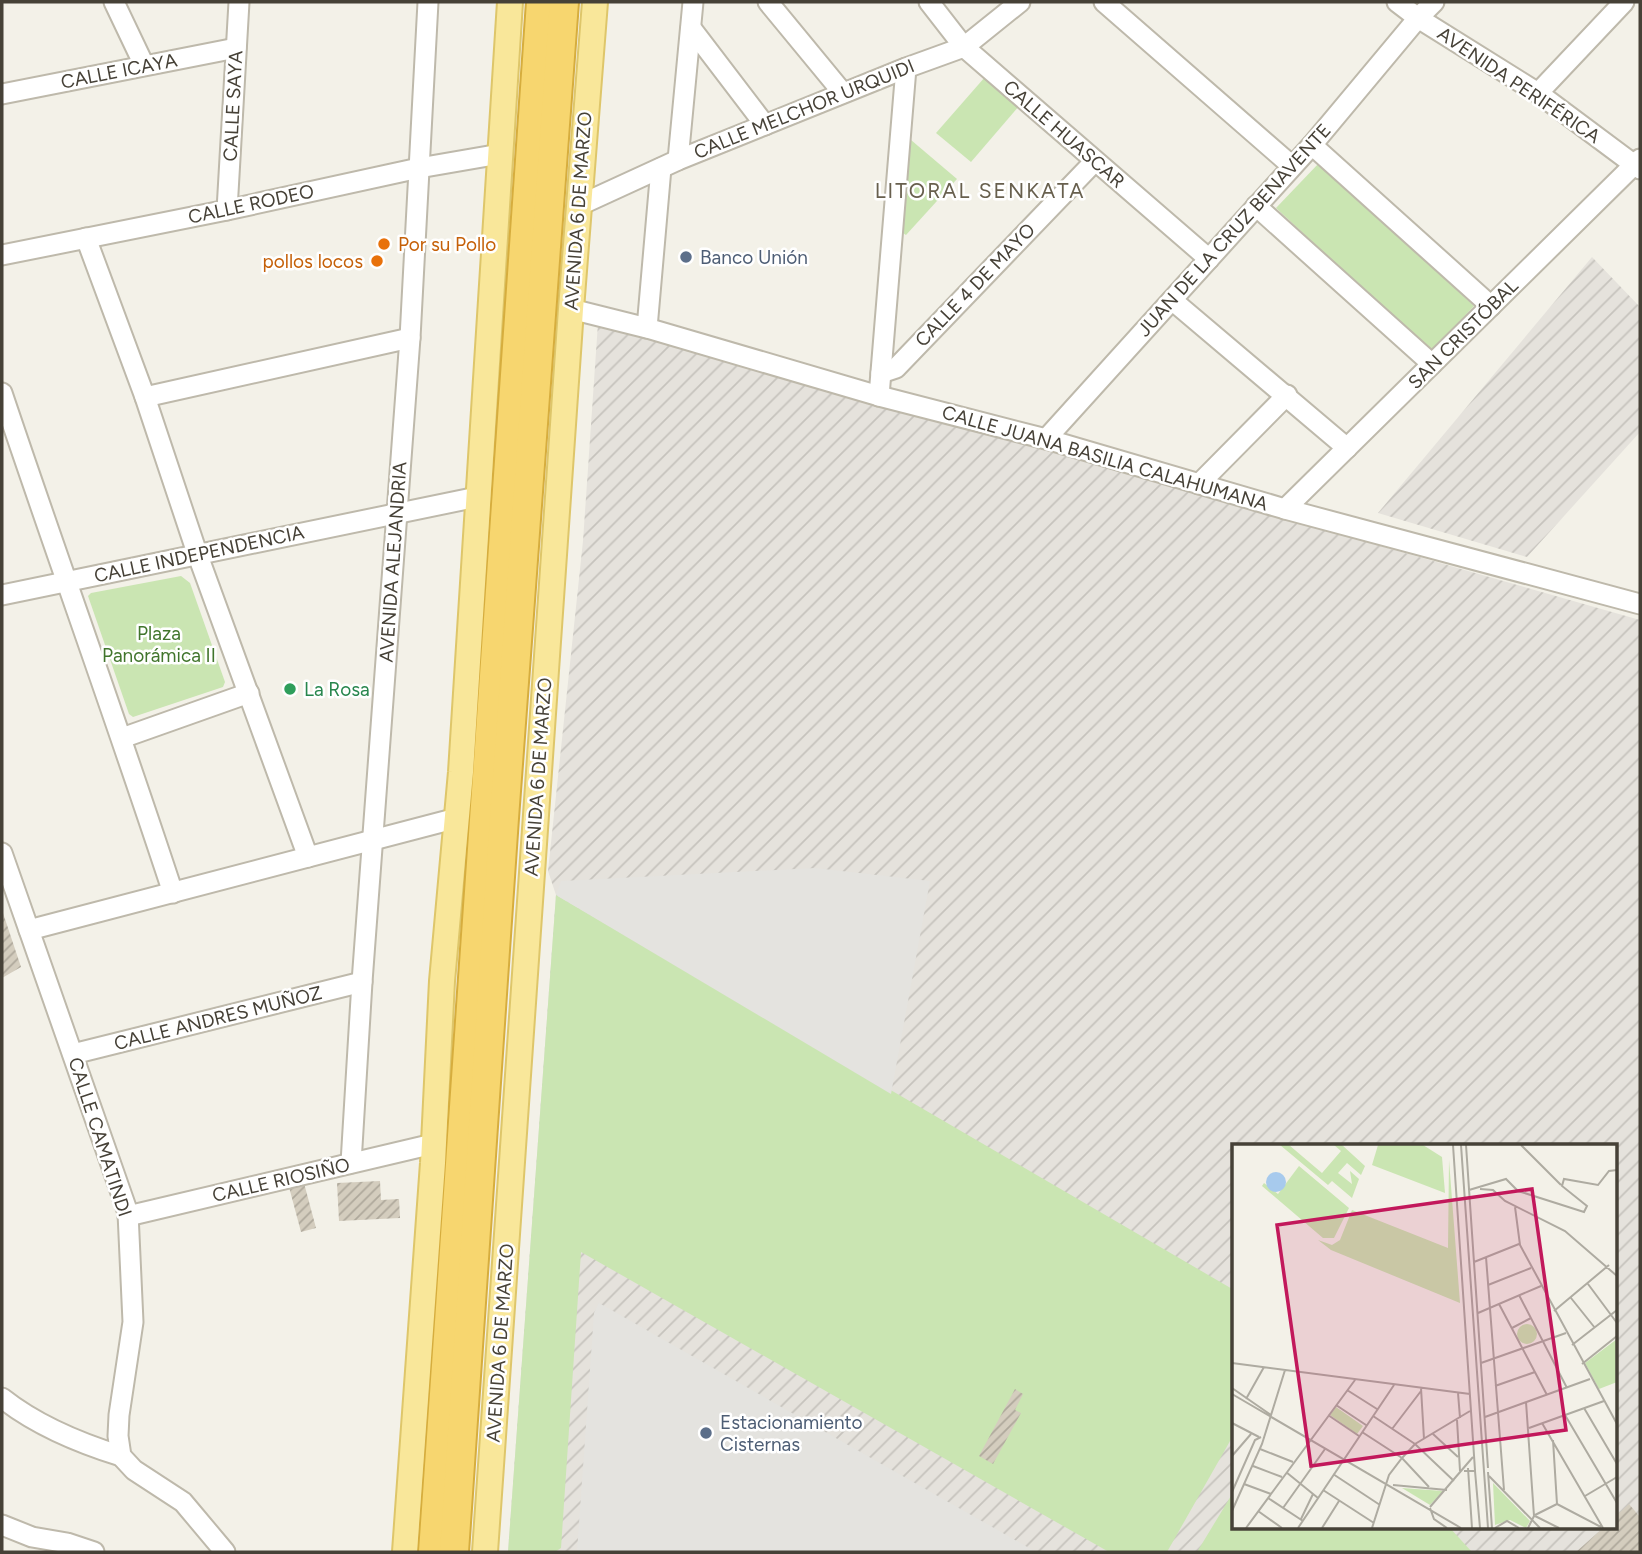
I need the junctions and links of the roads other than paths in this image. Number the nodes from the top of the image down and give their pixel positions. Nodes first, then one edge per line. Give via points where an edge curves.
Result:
1 (114, 2) edge
2 (239, 2) edge
3 (428, 2) edge
4 (510, 2) edge
5 (541, 2) edge
6 (564, 2) edge
7 (594, 2) edge
8 (693, 2) edge
9 (768, 2) edge
10 (929, 2) edge
11 (1020, 2) edge
12 (1104, 2) edge
13 (1397, 2) edge
14 (1434, 2) edge
15 (1624, 2) edge
16 (1418, 18) junction
17 (691, 28) junction
18 (964, 47) junction
19 (236, 48) junction
20 (144, 65) junction
21 (906, 68) junction
22 (843, 93) junction
23 (1538, 93) junction
24 (2, 94) edge
25 (765, 125) junction
26 (1312, 145) junction
27 (500, 154) junction
28 (1095, 161) junction
29 (669, 164) junction
30 (1638, 164) edge
31 (1292, 166) junction
32 (419, 168) junction
33 (580, 205) junction
34 (1256, 206) junction
35 (226, 210) junction
36 (86, 238) junction
37 (2, 255) edge
38 (1209, 259) junction
39 (1172, 300) junction
40 (1491, 306) junction
41 (571, 309) junction
42 (647, 328) junction
43 (410, 338) junction
44 (1432, 364) junction
45 (881, 373) junction
46 (2, 393) edge
47 (1286, 395) junction
48 (879, 396) junction
49 (145, 397) junction
50 (1046, 439) junction
51 (1347, 448) junction
52 (1199, 484) junction
53 (477, 498) junction
54 (1284, 509) junction
55 (396, 513) junction
56 (197, 553) junction
57 (66, 583) junction
58 (2, 595) edge
59 (1640, 604) edge
60 (249, 693) junction
61 (122, 738) junction
62 (457, 818) junction
63 (373, 840) junction
64 (2, 853) edge
65 (308, 857) junction
66 (173, 893) junction
67 (29, 930) junction
68 (362, 982) junction
69 (74, 1054) junction
70 (433, 1144) junction
71 (351, 1163) junction
72 (128, 1216) junction
73 (2, 1398) edge
74 (121, 1456) junction
75 (2, 1525) edge
76 (94, 1552) edge
77 (225, 1552) edge
78 (405, 1552) edge
79 (433, 1552) edge
80 (454, 1552) edge
81 (485, 1552) edge

1 - 20 street
2 - 19 street, CALLE SAYA
3 - 32 street, AVENIDA ALEJANDRIA
4 - 27 main road
5 - 79 highway
6 - 80 highway, AVENIDA 6 DE MARZO
7 - 33 main road, AVENIDA 6 DE MARZO
8 - 17 street
9 - 22 street
10 - 18 street, CALLE HUASCAR
11 - 18 street, CALLE MELCHOR URQUIDI
12 - 31 street
13 - 16 street, AVENIDA PERIFÉRICA
14 - 16 street, JUAN DE LA CRUZ BENAVENTE
15 - 23 street
16 - 23 street, AVENIDA PERIFÉRICA
16 - 26 street, JUAN DE LA CRUZ BENAVENTE
17 - 25 street
17 - 29 street
18 - 21 street, CALLE MELCHOR URQUIDI
18 - 28 street, CALLE HUASCAR
19 - 20 street, CALLE ICAYA
19 - 35 street, CALLE SAYA
20 - 24 street, CALLE ICAYA
21 - 22 street, CALLE MELCHOR URQUIDI
21 - 45 street
22 - 25 street, CALLE MELCHOR URQUIDI
23 - 30 street, AVENIDA PERIFÉRICA
25 - 29 street, CALLE MELCHOR URQUIDI
26 - 31 street, JUAN DE LA CRUZ BENAVENTE
26 - 40 street
27 - 32 street, CALLE RODEO
27 - 53 main road
28 - 38 street, CALLE HUASCAR
28 - 45 street, CALLE 4 DE MAYO via 896,368
29 - 33 street, CALLE MELCHOR URQUIDI
29 - 42 street
30 - 40 street, SAN CRISTÓBAL
31 - 34 street, JUAN DE LA CRUZ BENAVENTE
32 - 35 street, CALLE RODEO
32 - 43 street, AVENIDA ALEJANDRIA
33 - 41 main road, AVENIDA 6 DE MARZO
34 - 38 street, JUAN DE LA CRUZ BENAVENTE
34 - 44 street
35 - 36 street, CALLE RODEO
36 - 37 street, CALLE RODEO
36 - 49 street
38 - 39 street, JUAN DE LA CRUZ BENAVENTE
39 - 47 street
39 - 50 street, JUAN DE LA CRUZ BENAVENTE
40 - 44 street, SAN CRISTÓBAL
41 - 42 street, CALLE JUANA BASILIA CALAHUMANA
41 - 81 main road, AVENIDA 6 DE MARZO
42 - 48 street, CALLE JUANA BASILIA CALAHUMANA
43 - 49 street
43 - 55 street, AVENIDA ALEJANDRIA
44 - 51 street, SAN CRISTÓBAL
45 - 48 street
46 - 57 street
47 - 51 street
47 - 52 street
48 - 50 street, CALLE JUANA BASILIA CALAHUMANA
49 - 56 street
50 - 52 street, CALLE JUANA BASILIA CALAHUMANA
51 - 54 street, SAN CRISTÓBAL
52 - 54 street, CALLE JUANA BASILIA CALAHUMANA
53 - 55 street, CALLE INDEPENDENCIA
53 - 62 main road
54 - 59 street, CALLE JUANA BASILIA CALAHUMANA
55 - 56 street, CALLE INDEPENDENCIA
55 - 63 street, AVENIDA ALEJANDRIA
56 - 57 street, CALLE INDEPENDENCIA
56 - 60 street
57 - 58 street, CALLE INDEPENDENCIA
57 - 61 street
60 - 61 street
60 - 65 street
61 - 66 street
62 - 63 street
62 - 70 main road
63 - 65 street
63 - 68 street, AVENIDA ALEJANDRIA
64 - 67 street, CALLE CAMATINDI
65 - 66 street
66 - 67 street
67 - 69 street, CALLE CAMATINDI
68 - 69 street, CALLE ANDRES MUÑOZ
68 - 71 street, AVENIDA ALEJANDRIA
69 - 72 street, CALLE CAMATINDI
70 - 71 street, CALLE RIOSIÑO
70 - 78 main road
71 - 72 street, CALLE RIOSIÑO
72 - 74 street, CALLE CAMATINDI via 133,1322 119,1415
73 - 74 street via 23,1415
74 - 77 street via 134,1471 183,1502
75 - 76 street

